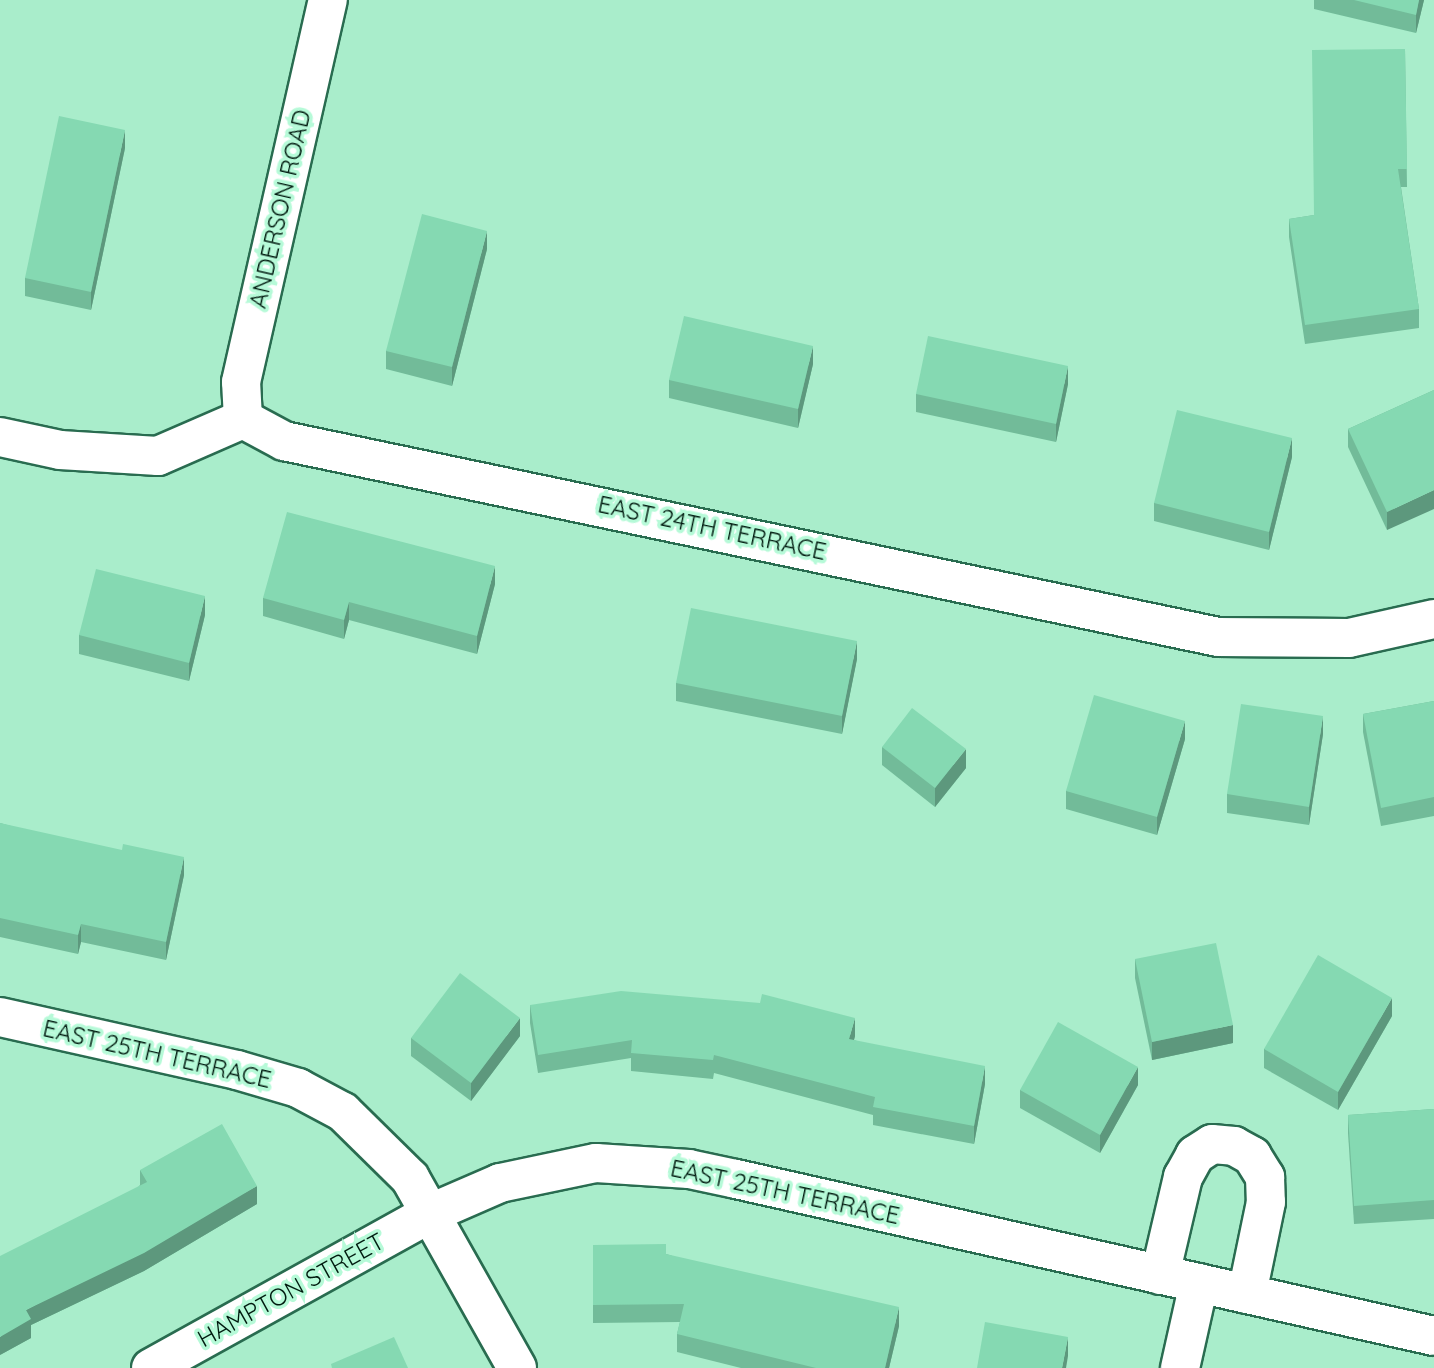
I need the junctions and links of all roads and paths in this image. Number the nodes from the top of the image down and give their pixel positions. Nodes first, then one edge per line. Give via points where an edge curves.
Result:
1 (328, 0) edge
2 (243, 419) junction
3 (0, 437) edge
4 (1434, 619) edge
5 (0, 1017) edge
6 (431, 1213) junction
7 (1160, 1275) junction
8 (1199, 1283) junction
9 (1247, 1294) junction
10 (1434, 1336) edge
11 (151, 1368) edge
12 (517, 1368) edge
13 (1180, 1368) edge

1 - 2 street, ANDERSON ROAD via 241,382
2 - 3 street via 158,456 60,450
2 - 4 street, EAST 24TH TERRACE via 284,441 1218,637 1349,638
5 - 6 street, EAST 25TH TERRACE via 298,1088 343,1112 381,1146
6 - 7 street, EAST 25TH TERRACE via 500,1183 545,1171 596,1163 645,1165 736,1179
6 - 11 street, HAMPTON STREET
6 - 12 street
7 - 8 street, EAST 25TH TERRACE
7 - 9 street via 1183,1177 1195,1155 1212,1144 1234,1146 1252,1156 1265,1177 1266,1202
8 - 9 street, EAST 25TH TERRACE
8 - 13 street
9 - 10 street, EAST 25TH TERRACE

